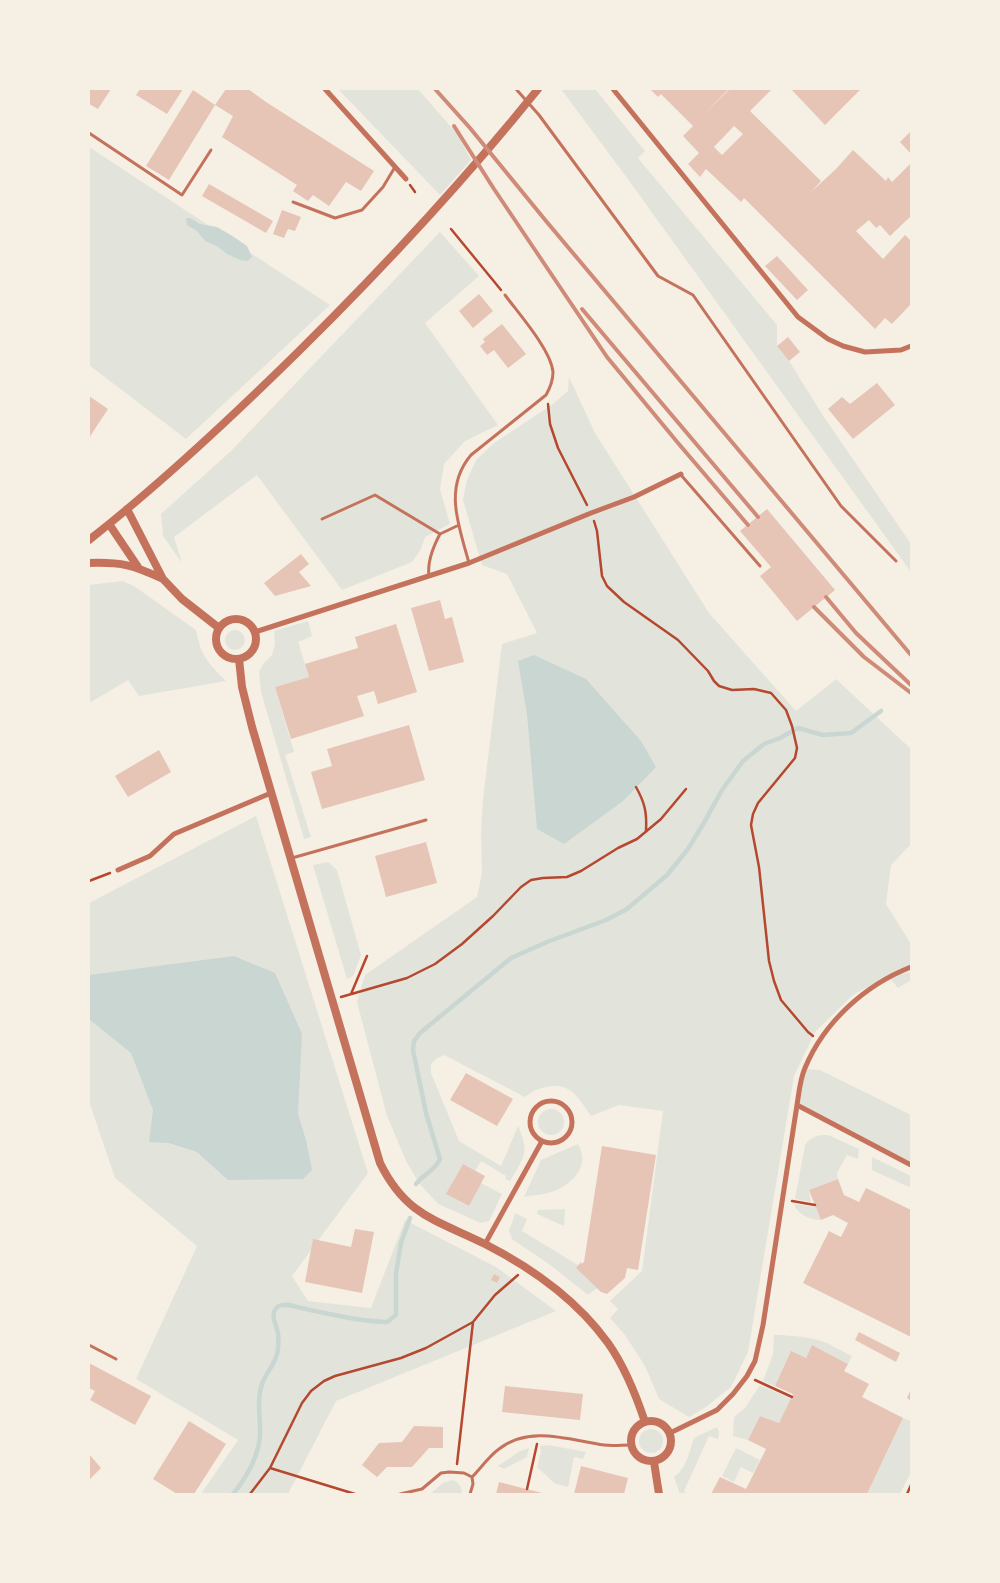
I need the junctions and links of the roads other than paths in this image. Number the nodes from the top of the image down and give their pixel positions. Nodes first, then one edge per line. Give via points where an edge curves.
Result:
1 (325, 89) edge
2 (516, 89) edge
3 (538, 89) edge
4 (613, 89) edge
5 (89, 133) edge
6 (211, 150) dead end
7 (395, 167) junction
8 (406, 179) dead end
9 (293, 202) dead end
10 (505, 295) road end
11 (911, 346) edge
12 (680, 474) joint
13 (128, 509) junction
14 (322, 519) dead end
15 (108, 524) junction
16 (459, 525) junction
17 (440, 534) junction
18 (89, 540) edge
19 (896, 561) dead end
20 (89, 563) edge
21 (469, 563) junction
22 (760, 566) dead end
23 (138, 567) junction
24 (429, 576) junction
25 (163, 579) junction
26 (219, 628) junction
27 (254, 632) junction
28 (239, 659) junction
29 (271, 793) junction
30 (426, 820) dead end
31 (290, 859) junction
32 (118, 870) road end
33 (911, 968) edge
34 (797, 1105) junction
35 (542, 1141) junction
36 (911, 1165) edge
37 (485, 1244) junction
38 (89, 1345) edge
39 (116, 1359) dead end
40 (645, 1422) junction
41 (670, 1433) junction
42 (631, 1445) junction
43 (654, 1462) junction
44 (472, 1477) junction
45 (400, 1494) edge
46 (470, 1494) edge
47 (659, 1494) edge

1 - 7 street
2 - 19 lane via 539,115 658,276 693,295 841,506
3 - 13 street via 471,169 336,315 227,421
4 - 11 street via 798,317 828,339 865,352 902,350
5 - 6 lane via 182,195
7 - 8 street
7 - 9 lane via 383,187 362,210 335,218
10 - 16 lane via 546,352 551,363 552,384 546,395 464,464 455,492
12 - 21 street via 634,497
12 - 22 lane
13 - 15 street
13 - 25 street
14 - 17 lane via 375,495
15 - 18 street
15 - 23 street
16 - 17 lane
16 - 21 lane
17 - 24 lane via 428,566
20 - 23 street
21 - 24 street
23 - 25 street
24 - 27 street
25 - 26 street via 182,600
26 - 27 street via 234,619 250,625
26 - 28 street via 217,646 222,654
27 - 28 street via 256,641 253,649
28 - 29 street via 242,687
29 - 31 street
29 - 32 street via 174,834 150,856
30 - 31 lane
31 - 37 street via 380,1163 388,1179 412,1207 432,1220
33 - 34 street via 889,976 854,1002 819,1040 804,1069
34 - 36 street
34 - 41 street via 755,1361 747,1376 717,1410
35 - 35 street via 557,1142 567,1135 571,1117 564,1106 545,1102 531,1116 531,1128
35 - 37 street
37 - 40 street via 524,1266 580,1310 609,1344 627,1376
38 - 39 lane
40 - 41 street via 662,1424
40 - 42 street via 634,1430
41 - 43 street via 669,1451
42 - 43 street via 641,1459
42 - 44 lane via 605,1445 540,1436 518,1439 499,1449
43 - 47 street
44 - 45 lane via 464,1473 441,1473 422,1489
44 - 46 lane

